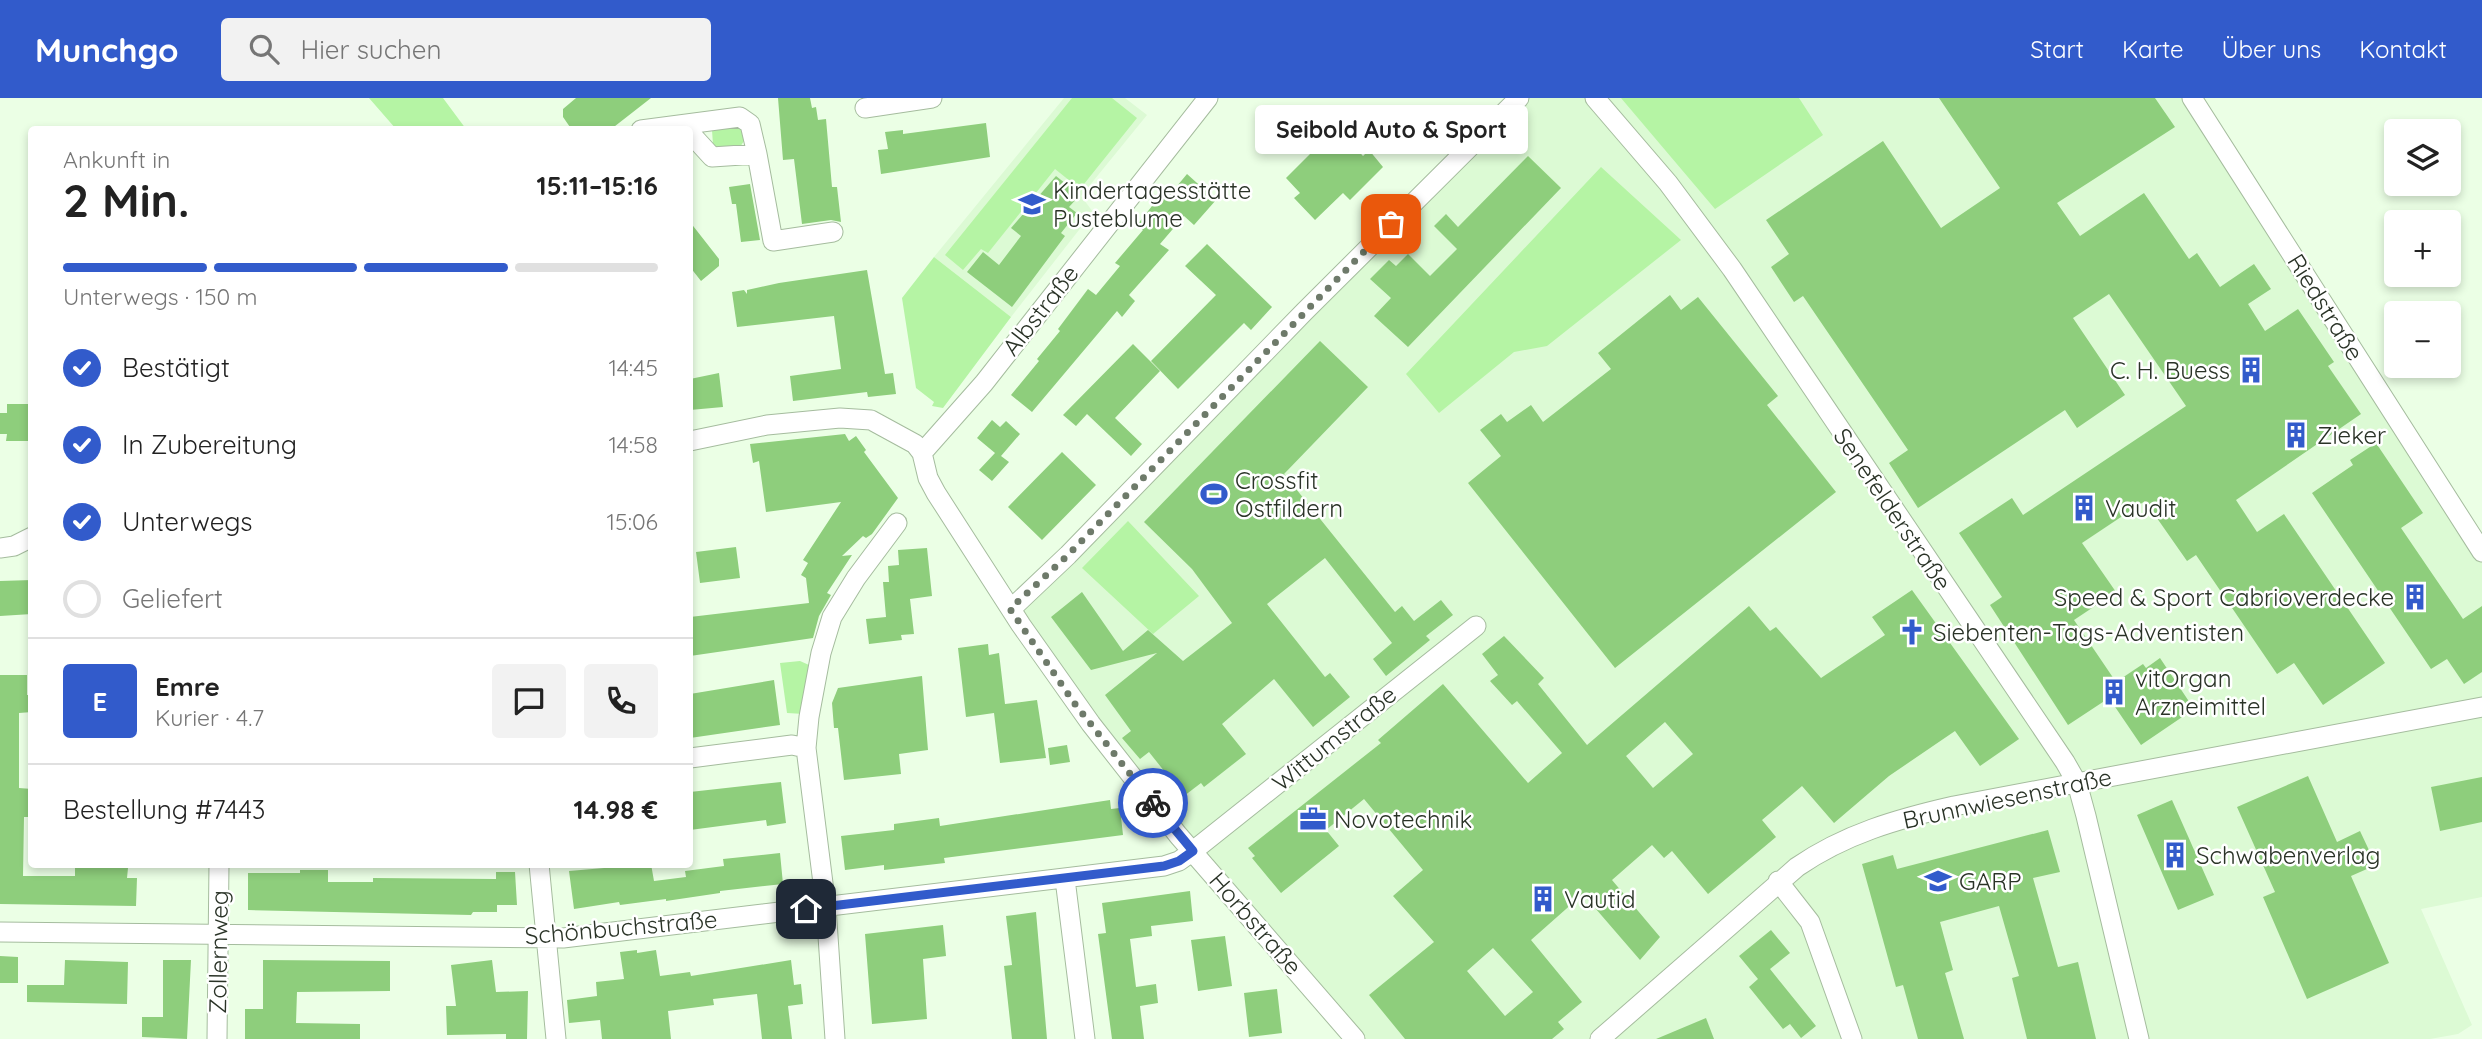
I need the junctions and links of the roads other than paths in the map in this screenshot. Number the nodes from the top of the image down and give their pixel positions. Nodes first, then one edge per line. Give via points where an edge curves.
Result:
1 (932, 98) edge
2 (1208, 98) edge
3 (1519, 98) edge
4 (1595, 98) edge
5 (2192, 98) edge
6 (865, 107) dead end
7 (693, 127) edge
8 (693, 137) edge
9 (757, 154) junction
10 (833, 232) dead end
11 (693, 441) edge
12 (922, 446) junction
13 (897, 523) dead end
14 (28, 539) edge
15 (0, 548) edge
16 (2482, 552) edge
17 (1010, 609) junction
18 (1476, 626) dead end
19 (2482, 707) edge
20 (806, 748) junction
21 (693, 758) edge
22 (2077, 783) junction
23 (1193, 851) junction
24 (219, 868) edge
25 (539, 868) edge
26 (1065, 879) junction
27 (1778, 881) junction
28 (826, 907) junction
29 (0, 932) edge
30 (218, 934) junction
31 (546, 938) junction
32 (217, 1039) edge
33 (556, 1039) edge
34 (835, 1039) edge
35 (1085, 1039) edge
36 (1355, 1039) edge
37 (1600, 1039) edge
38 (1852, 1039) edge
39 (2139, 1039) edge

1 - 6 street
2 - 12 street, Albstraße via 953,421
3 - 17 street
4 - 22 street, Senefelderstraße via 1668,183 1732,269
5 - 16 street, Riedstraße
7 - 9 street via 740,117 750,124
8 - 9 street via 712,157
9 - 10 street via 773,242
11 - 12 street via 767,425 840,418 871,420
12 - 17 street, Horbstraße via 936,493
13 - 20 street via 832,617 814,686
14 - 15 street
17 - 23 street, Horbstraße via 1075,704
18 - 23 street, Wittumstraße
19 - 22 street, Brunnwiesenstraße
20 - 21 street via 792,745
20 - 28 street
22 - 27 street, Brunnwiesenstraße via 1954,806 1868,830 1825,849
22 - 39 street, Senefelderstraße
23 - 26 street, Schönbuchstraße via 1164,866
23 - 36 street, Horbstraße
24 - 30 street, Zollernweg
25 - 31 street
26 - 28 street, Schönbuchstraße
26 - 35 street
27 - 37 street, Brunnwiesenstraße
27 - 38 street via 1810,922
28 - 31 street, Schönbuchstraße
28 - 34 street
29 - 30 street, Schönbuchstraße
30 - 31 street, Schönbuchstraße
30 - 32 street, Zollernweg
31 - 33 street

